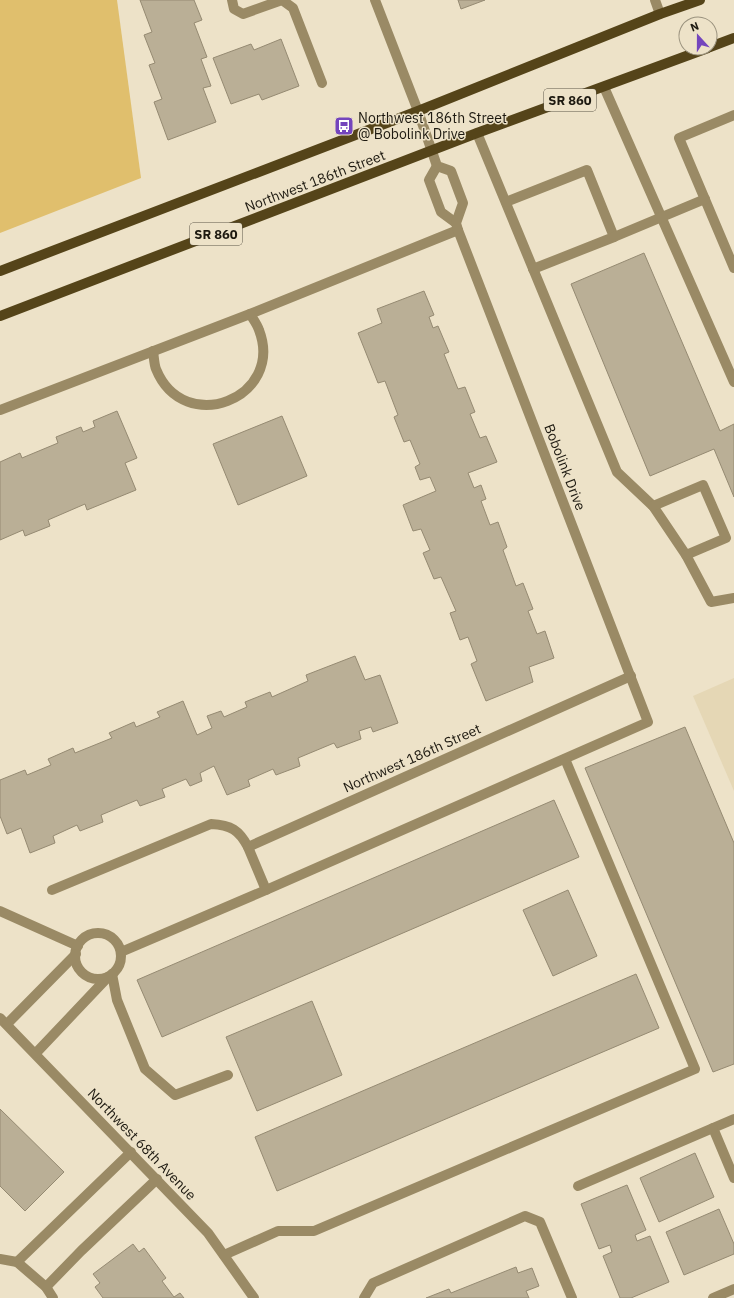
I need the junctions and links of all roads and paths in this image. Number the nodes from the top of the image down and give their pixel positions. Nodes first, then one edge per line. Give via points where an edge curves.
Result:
1 (232, 0) edge
2 (374, 0) edge
3 (655, 0) edge
4 (700, 0) edge
5 (689, 2) edge
6 (660, 14) junction
7 (734, 38) edge
8 (718, 44) edge
9 (687, 56) edge
10 (322, 83) dead end
11 (604, 87) junction
12 (418, 111) junction
13 (734, 115) edge
14 (477, 133) junction
15 (432, 151) junction
16 (437, 166) junction
17 (704, 199) junction
18 (506, 202) junction
19 (662, 217) junction
20 (457, 226) junction
21 (614, 237) junction
22 (734, 268) edge
23 (533, 269) junction
24 (0, 271) edge
25 (250, 314) junction
26 (0, 316) edge
27 (153, 351) junction
28 (734, 382) edge
29 (0, 410) edge
30 (653, 506) junction
31 (686, 554) junction
32 (734, 598) edge
33 (631, 676) junction
34 (565, 759) junction
35 (248, 847) junction
36 (52, 890) dead end
37 (266, 890) junction
38 (0, 911) edge
39 (77, 950) junction
40 (121, 952) junction
41 (110, 976) junction
42 (3, 1021) edge
43 (36, 1053) junction
44 (228, 1075) dead end
45 (734, 1119) edge
46 (713, 1128) junction
47 (131, 1152) junction
48 (734, 1178) edge
49 (157, 1180) junction
50 (578, 1186) dead end
51 (224, 1255) junction
52 (0, 1259) edge
53 (17, 1262) junction
54 (46, 1287) junction
55 (734, 1289) edge
56 (54, 1298) edge
57 (254, 1298) edge
58 (364, 1298) edge
59 (572, 1298) edge
60 (713, 1298) edge

1 - 10 street via 234,9 243,14 282,0 293,8
2 - 12 street
3 - 6 street
4 - 5 main road, Northwest 186th Street
5 - 6 main road, Northwest 186th Street
6 - 12 main road, Northwest 186th Street
7 - 8 main road, Northwest 186th Street / SR 860
9 - 11 main road, Northwest 186th Street / SR 860
11 - 14 main road, Northwest 186th Street / SR 860
11 - 19 street
12 - 15 street
12 - 24 main road, Northwest 186th Street
13 - 17 street via 679,138
14 - 15 main road, Northwest 186th Street / SR 860
14 - 18 street
15 - 16 street
15 - 26 main road, Northwest 186th Street / SR 860
16 - 20 street via 429,180 441,212
16 - 20 street via 451,171 463,203
17 - 19 street
17 - 22 street
18 - 21 street via 587,170
18 - 23 street
19 - 21 street
19 - 28 street
20 - 25 street
20 - 33 street, Bobolink Drive
21 - 23 street
23 - 30 street via 617,472
25 - 27 street
25 - 27 street via 259,329 264,346 262,364 255,380 244,393 228,402 211,406 193,404 177,396 164,384 156,368
27 - 29 street
30 - 31 street
30 - 31 street via 703,485 726,538
31 - 32 street via 711,602
33 - 34 street, Bobolink Drive via 648,722
33 - 35 street, Northwest 186th Street
34 - 37 street
34 - 51 street via 695,1069 314,1231 278,1231
35 - 36 street via 234,829 223,824 211,824
35 - 37 street
37 - 40 street
38 - 39 street
39 - 40 street via 82,940 97,933 112,937
39 - 41 street via 76,962 85,975 100,979
39 - 42 street
40 - 41 street via 119,966
41 - 43 street
41 - 44 street via 145,1069 175,1095
42 - 43 street, Northwest 68th Avenue
43 - 47 street, Northwest 68th Avenue
45 - 46 street
46 - 48 street
46 - 50 street
47 - 49 street, Northwest 68th Avenue
47 - 53 street
49 - 51 street, Northwest 68th Avenue via 208,1233
49 - 54 street
51 - 57 street, Northwest 68th Avenue
52 - 53 street
53 - 54 street
54 - 56 street
55 - 60 street
58 - 59 street via 373,1283 526,1216 540,1222

